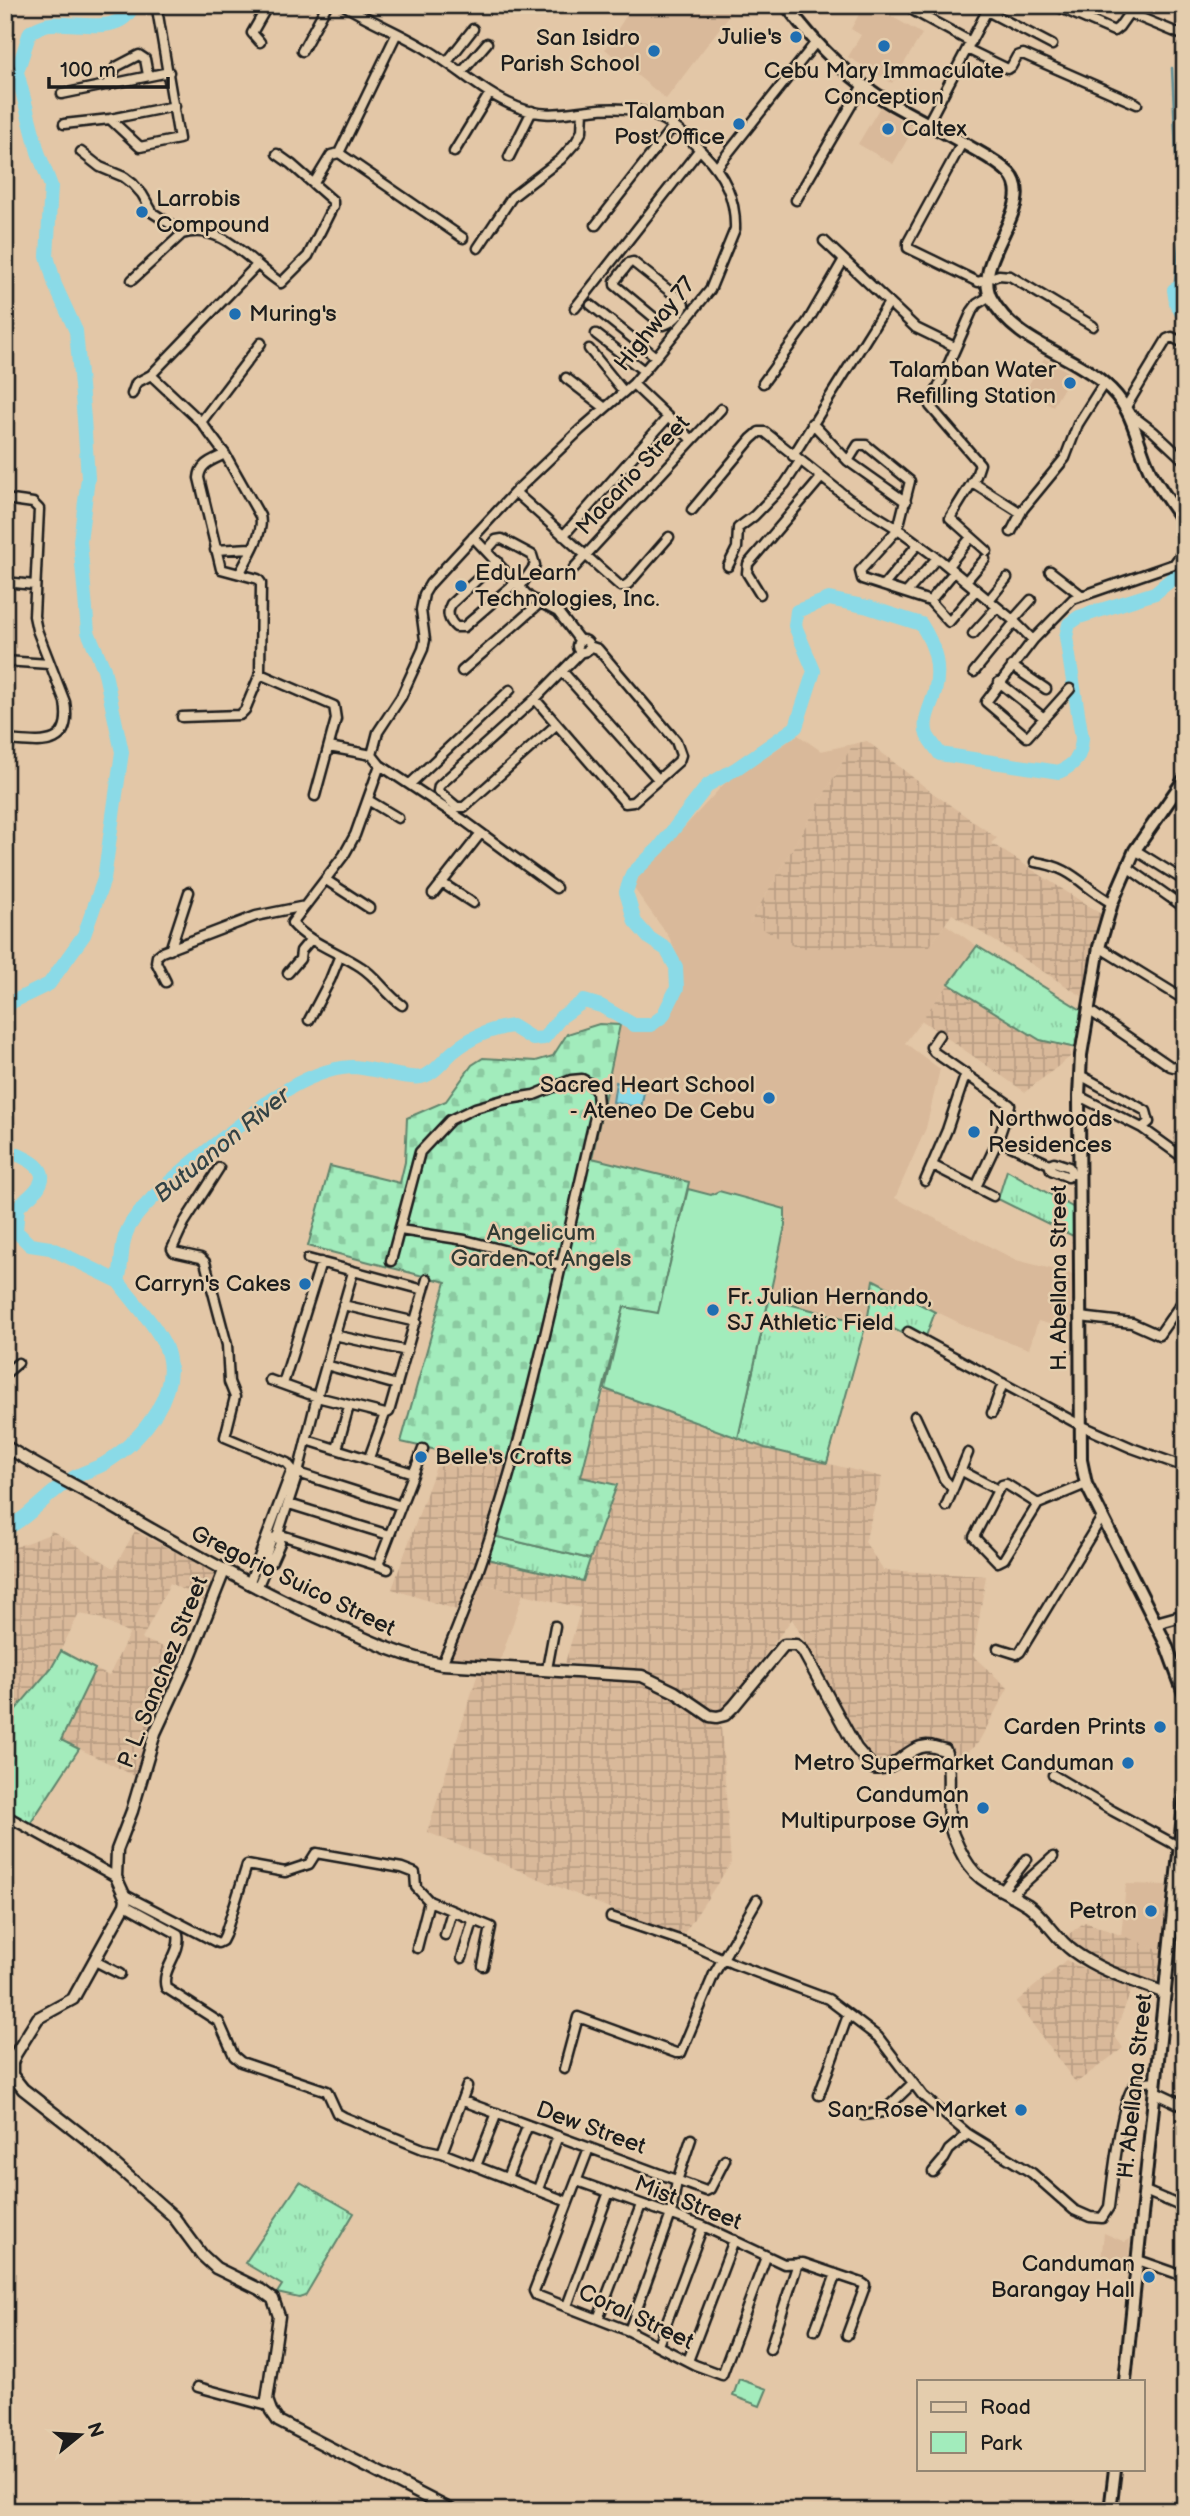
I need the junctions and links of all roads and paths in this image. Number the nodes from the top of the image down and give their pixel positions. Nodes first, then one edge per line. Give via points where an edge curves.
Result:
1 (158, 5) edge
2 (268, 5) edge
3 (327, 5) edge
4 (344, 5) edge
5 (786, 5) edge
6 (910, 5) edge
7 (1054, 5) edge
8 (989, 8) edge
9 (473, 29) dead end
10 (397, 33) junction
11 (1185, 36) edge
12 (260, 42) dead end
13 (816, 42) junction
14 (487, 43) dead end
15 (1052, 45) dead end
16 (969, 46) junction
17 (302, 51) dead end
18 (5, 56) edge
19 (447, 62) junction
20 (169, 72) junction
21 (462, 72) junction
22 (148, 75) junction
23 (5, 79) edge
24 (108, 85) junction
25 (863, 85) junction
26 (490, 93) junction
27 (62, 94) dead end
28 (1137, 104) dead end
29 (175, 106) junction
30 (532, 111) junction
31 (583, 111) junction
32 (110, 119) junction
33 (928, 123) junction
34 (64, 124) dead end
35 (674, 125) junction
36 (962, 143) junction
37 (700, 149) junction
38 (81, 152) dead end
39 (454, 152) dead end
40 (339, 153) junction
41 (276, 154) dead end
42 (509, 157) dead end
43 (717, 167) junction
44 (314, 183) junction
45 (796, 200) dead end
46 (596, 225) dead end
47 (182, 234) junction
48 (463, 238) dead end
49 (824, 241) dead end
50 (478, 248) dead end
51 (843, 261) junction
52 (257, 265) junction
53 (988, 279) junction
54 (132, 280) dead end
55 (990, 296) junction
56 (888, 304) junction
57 (591, 305) dead end
58 (575, 308) dead end
59 (685, 314) junction
60 (1093, 326) dead end
61 (596, 334) dead end
62 (261, 343) dead end
63 (1185, 344) edge
64 (955, 347) junction
65 (589, 349) dead end
66 (656, 357) junction
67 (644, 371) junction
68 (151, 375) junction
69 (566, 378) dead end
70 (764, 383) dead end
71 (1104, 383) junction
72 (633, 384) junction
73 (624, 391) junction
74 (132, 394) dead end
75 (604, 408) junction
76 (720, 409) dead end
77 (1128, 410) junction
78 (668, 417) junction
79 (201, 422) junction
80 (812, 423) junction
81 (691, 439) junction
82 (225, 454) junction
83 (797, 458) junction
84 (848, 461) junction
85 (1185, 461) edge
86 (821, 478) junction
87 (972, 482) junction
88 (515, 492) junction
89 (5, 499) edge
90 (906, 502) junction
91 (692, 510) dead end
92 (1021, 513) junction
93 (1185, 525) edge
94 (898, 528) junction
95 (1011, 532) dead end
96 (563, 536) junction
97 (473, 537) junction
98 (668, 537) dead end
99 (968, 541) dead end
100 (918, 544) junction
101 (251, 548) junction
102 (1185, 549) edge
103 (215, 550) junction
104 (487, 550) junction
105 (585, 554) junction
106 (937, 558) junction
107 (497, 561) junction
108 (728, 566) dead end
109 (574, 568) dead end
110 (951, 569) junction
111 (1050, 571) dead end
112 (240, 573) junction
113 (1007, 578) dead end
114 (5, 582) edge
115 (966, 582) junction
116 (34, 584) junction
117 (518, 585) junction
118 (884, 585) junction
119 (976, 590) junction
120 (907, 593) junction
121 (760, 594) dead end
122 (1081, 594) junction
123 (989, 600) junction
124 (1031, 600) dead end
125 (930, 601) junction
126 (540, 603) junction
127 (997, 607) junction
128 (1014, 621) junction
129 (973, 634) dead end
130 (1033, 640) junction
131 (585, 649) junction
132 (5, 661) edge
133 (49, 664) junction
134 (1012, 666) junction
135 (462, 671) dead end
136 (562, 671) junction
137 (974, 672) dead end
138 (260, 674) junction
139 (999, 682) junction
140 (1046, 689) dead end
141 (1070, 689) dead end
142 (510, 690) dead end
143 (535, 699) junction
144 (182, 717) dead end
145 (1044, 718) junction
146 (556, 725) junction
147 (5, 740) edge
148 (329, 747) junction
149 (372, 755) junction
150 (380, 765) junction
151 (1185, 778) edge
152 (658, 779) junction
153 (411, 784) junction
154 (315, 796) dead end
155 (368, 800) junction
156 (398, 818) dead end
157 (481, 833) junction
158 (1135, 850) junction
159 (1035, 862) dead end
160 (1127, 867) junction
161 (326, 880) junction
162 (1185, 881) edge
163 (442, 883) junction
164 (556, 888) dead end
165 (189, 891) dead end
166 (433, 894) dead end
167 (473, 902) dead end
168 (1112, 903) junction
169 (305, 906) junction
170 (369, 908) dead end
171 (1185, 908) edge
172 (311, 939) junction
173 (1099, 947) junction
174 (170, 950) junction
175 (340, 955) junction
176 (288, 974) dead end
177 (166, 982) dead end
178 (1185, 1000) edge
179 (402, 1005) dead end
180 (1090, 1011) junction
181 (310, 1020) dead end
182 (939, 1035) dead end
183 (1185, 1062) edge
184 (966, 1073) junction
185 (1080, 1075) junction
186 (1079, 1096) junction
187 (1142, 1128) junction
188 (998, 1140) junction
189 (1185, 1159) edge
190 (932, 1165) junction
191 (219, 1168) dead end
192 (1076, 1175) junction
193 (925, 1181) dead end
194 (976, 1187) junction
195 (993, 1196) dead end
196 (400, 1230) junction
197 (308, 1259) dead end
198 (391, 1261) dead end
199 (321, 1262) junction
200 (560, 1265) junction
201 (353, 1272) junction
202 (427, 1279) dead end
203 (424, 1290) junction
204 (1185, 1298) edge
205 (343, 1305) junction
206 (1080, 1317) junction
207 (416, 1322) junction
208 (908, 1332) dead end
209 (334, 1335) junction
210 (407, 1351) junction
211 (18, 1363) dead end
212 (326, 1365) junction
213 (5, 1374) edge
214 (271, 1380) dead end
215 (1003, 1383) junction
216 (283, 1384) junction
217 (397, 1385) junction
218 (317, 1397) junction
219 (349, 1406) junction
220 (992, 1413) dead end
221 (384, 1414) junction
222 (915, 1416) dead end
223 (1080, 1425) junction
224 (307, 1440) junction
225 (5, 1446) edge
226 (337, 1449) junction
227 (423, 1449) dead end
228 (968, 1453) dead end
229 (369, 1458) junction
230 (1185, 1467) edge
231 (962, 1471) junction
232 (298, 1473) junction
233 (413, 1473) junction
234 (1086, 1484) junction
235 (952, 1488) junction
236 (998, 1490) junction
237 (289, 1504) junction
238 (1038, 1504) junction
239 (401, 1506) junction
240 (946, 1506) dead end
241 (1102, 1517) junction
242 (278, 1535) junction
243 (389, 1535) junction
244 (378, 1565) junction
245 (388, 1569) dead end
246 (224, 1571) junction
247 (253, 1586) junction
248 (1185, 1615) edge
249 (1156, 1623) junction
250 (555, 1626) dead end
251 (998, 1648) dead end
252 (442, 1664) junction
253 (547, 1670) junction
254 (1185, 1696) edge
255 (1053, 1775) dead end
256 (1185, 1795) edge
257 (1184, 1803) edge
258 (5, 1815) edge
259 (1182, 1849) edge
260 (1053, 1857) dead end
261 (1027, 1858) dead end
262 (116, 1877) junction
263 (1006, 1894) junction
264 (125, 1900) junction
265 (757, 1900) dead end
266 (429, 1901) junction
267 (452, 1911) junction
268 (611, 1917) dead end
269 (473, 1921) junction
270 (445, 1935) dead end
271 (417, 1948) dead end
272 (461, 1958) dead end
273 (723, 1958) junction
274 (95, 1961) junction
275 (483, 1966) dead end
276 (120, 1974) dead end
277 (1165, 1993) junction
278 (848, 2014) junction
279 (9, 2062) edge
280 (564, 2069) dead end
281 (913, 2083) junction
282 (467, 2086) dead end
283 (1155, 2086) junction
284 (819, 2095) dead end
285 (463, 2101) junction
286 (1185, 2106) edge
287 (497, 2113) junction
288 (863, 2115) dead end
289 (528, 2125) junction
290 (968, 2134) junction
291 (558, 2136) junction
292 (691, 2139) dead end
293 (589, 2148) junction
294 (442, 2153) junction
295 (724, 2160) dead end
296 (476, 2166) junction
297 (933, 2172) dead end
298 (507, 2178) junction
299 (677, 2180) junction
300 (577, 2181) junction
301 (538, 2189) junction
302 (1145, 2191) junction
303 (609, 2192) junction
304 (568, 2202) junction
305 (641, 2205) junction
306 (1185, 2208) edge
307 (671, 2214) junction
308 (703, 2227) junction
309 (734, 2240) junction
310 (766, 2257) junction
311 (1138, 2260) junction
312 (797, 2263) junction
313 (836, 2274) junction
314 (1178, 2274) dead end
315 (567, 2306) junction
316 (598, 2319) junction
317 (815, 2329) dead end
318 (629, 2331) junction
319 (847, 2335) dead end
320 (658, 2345) junction
321 (770, 2349) dead end
322 (688, 2361) junction
323 (1125, 2380) edge
324 (198, 2387) dead end
325 (268, 2406) junction
326 (1115, 2470) edge
327 (453, 2511) edge
328 (1110, 2511) edge

1 - 20 street
2 - 12 street via 252,33
3 - 17 street
4 - 10 street, Highway 77
5 - 13 main road
6 - 16 street
7 - 11 street via 1114,31 1129,13
8 - 15 street
8 - 16 street
9 - 19 street
10 - 19 street, Highway 77
10 - 40 street
13 - 25 main road
13 - 43 street
14 - 21 street
16 - 28 street via 1008,69 1023,54
16 - 33 street
18 - 23 street via 9,71
19 - 21 street, Highway 77
20 - 22 street
20 - 29 street
21 - 26 street, Highway 77
22 - 24 street
22 - 24 street via 145,59 139,55 116,67
24 - 27 street
25 - 33 main road
25 - 45 street
26 - 30 street, Highway 77
26 - 39 street
29 - 32 street
29 - 32 street via 179,139 144,147 136,146
30 - 31 street, Highway 77 via 553,115
30 - 42 street
31 - 35 street, Highway 77 via 631,109
31 - 50 street via 576,142 512,197
32 - 34 street
33 - 36 main road
35 - 37 street, Highway 77
35 - 46 street
36 - 53 main road via 996,161 1012,176 1018,195
36 - 53 street via 908,247 972,280
37 - 43 street, Highway 77
37 - 58 street
38 - 47 street via 133,184 153,213
40 - 44 street via 331,155
40 - 48 street
41 - 44 street
43 - 59 street, Highway 77 via 727,187 735,229 710,290
44 - 52 street via 333,206 308,256 281,283
47 - 52 street via 215,235
47 - 54 street
49 - 51 street
51 - 56 street
51 - 70 street
52 - 68 street
53 - 55 main road
53 - 60 street via 1010,276
55 - 64 street via 972,310
55 - 71 main road via 1006,321
56 - 64 street via 916,328
56 - 80 street
57 - 66 street
59 - 59 street via 682,302 633,262 615,281 663,325
59 - 66 street, Highway 77
61 - 67 street
62 - 79 street
63 - 77 street via 1167,339
64 - 87 street via 930,406 976,457 979,464
65 - 73 street
66 - 67 street, Highway 77
67 - 72 street, Highway 77
68 - 74 street via 136,383
68 - 79 street
69 - 75 street
71 - 77 main road
71 - 92 street via 1078,424 1065,458
72 - 73 street, Highway 77
72 - 78 street
73 - 75 street, Highway 77
75 - 88 street, Highway 77
76 - 81 street, Macario Street
77 - 85 street
77 - 93 main road via 1150,471
78 - 81 street
78 - 96 street
79 - 82 street
80 - 83 street
80 - 84 street
81 - 105 street, Macario Street
82 - 101 street via 262,523
82 - 103 street via 199,470
83 - 86 street
83 - 91 street via 767,433 759,432
83 - 108 street via 785,484 738,528 737,548
84 - 90 street
84 - 90 street via 858,444 866,445 910,481
86 - 94 street
86 - 121 street via 748,564 747,573
87 - 92 street
87 - 115 street via 950,518 986,555
88 - 96 street
88 - 97 street, Highway 77
89 - 116 street via 33,503 38,509
90 - 94 street
92 - 95 street
94 - 100 street
94 - 118 street via 860,571 862,579
96 - 105 street
97 - 104 street
97 - 149 street, Highway 77 via 424,594 424,649 378,732
98 - 105 street via 625,586
99 - 110 street
100 - 106 street
100 - 118 street
101 - 103 street
101 - 112 street
102 - 122 street via 1174,564
103 - 112 street via 221,569
104 - 107 street
104 - 117 street via 502,539 532,555 535,565
105 - 109 street, Macario Street
106 - 110 street
106 - 120 street
107 - 117 street
107 - 117 street via 451,604 451,623 464,627
110 - 115 street
110 - 125 street
111 - 122 street
112 - 138 street via 258,579 263,589
113 - 123 street
114 - 116 street
115 - 119 street
116 - 133 street via 37,630
117 - 126 street
118 - 120 street
119 - 123 street
119 - 125 street via 949,622
120 - 125 street
122 - 130 street
123 - 127 street
124 - 128 street
126 - 131 street via 558,612 580,641 587,642
126 - 135 street
127 - 128 street
127 - 129 street
128 - 130 street
128 - 137 street
130 - 134 street
131 - 136 street
131 - 152 street via 598,649 680,747 679,761
132 - 133 street
133 - 147 street via 65,702 62,731 47,743
134 - 139 street
134 - 140 street
136 - 143 street
136 - 152 street
138 - 144 street via 240,715
138 - 148 street via 334,706 336,719
139 - 145 street
139 - 145 street via 986,702 1025,737
141 - 145 street
142 - 153 street
143 - 146 street
143 - 146 street via 438,790 457,807 464,807
146 - 152 street via 625,803 633,802
148 - 149 street
148 - 154 street
149 - 150 street
150 - 153 street
150 - 155 street
151 - 158 main road, H. Abellana Street
153 - 157 street
155 - 156 street
155 - 161 street via 349,845
157 - 163 street
157 - 164 street
158 - 160 main road, H. Abellana Street
158 - 162 street
159 - 168 street via 1058,866
160 - 168 main road, H. Abellana Street
160 - 171 street
161 - 169 street
161 - 170 street
163 - 166 street
163 - 167 street
165 - 174 street
168 - 173 main road, H. Abellana Street
169 - 172 street via 292,923
169 - 174 street via 256,916
172 - 175 street
172 - 176 street
173 - 178 street
173 - 180 main road, H. Abellana Street
174 - 177 street via 157,956 156,962
175 - 179 street via 363,968
175 - 181 street
180 - 183 street via 1170,1066
180 - 185 main road, H. Abellana Street
182 - 184 street via 932,1051
184 - 188 street via 1009,1103
184 - 190 street
185 - 186 main road, H. Abellana Street
185 - 187 street via 1146,1111 1149,1122
186 - 187 street
186 - 192 main road, H. Abellana Street
187 - 189 street
188 - 192 street via 1049,1164 1051,1170 1068,1177
188 - 194 street
190 - 193 street
190 - 194 street
191 - 247 street via 172,1249 205,1262 235,1397 225,1437 288,1463 292,1469
192 - 206 main road, H. Abellana Street
194 - 195 street
196 - 198 street
196 - 200 street via 465,1240
196 - 200 street via 420,1152 450,1120 475,1108 582,1079 597,1093 598,1104
197 - 199 street
199 - 201 street
199 - 216 street
200 - 252 street via 510,1476
201 - 203 street
201 - 205 street
202 - 203 street
203 - 207 street
204 - 206 street via 1159,1335 1128,1322
205 - 207 street
205 - 209 street
206 - 223 main road, H. Abellana Street
207 - 210 street
208 - 215 street
209 - 210 street
209 - 212 street
210 - 217 street
211 - 213 street
212 - 217 street
212 - 218 street
214 - 216 street
215 - 220 street
215 - 223 street
216 - 218 street
217 - 221 street via 389,1412
218 - 219 street
218 - 224 street
219 - 221 street
219 - 226 street
221 - 229 street
222 - 235 street
223 - 230 street
223 - 234 main road, H. Abellana Street
224 - 226 street
224 - 232 street
225 - 246 street, Gregorio Suico Street
226 - 229 street
227 - 233 street
228 - 231 street
229 - 233 street
231 - 235 street
231 - 236 street
232 - 237 street
232 - 239 street
233 - 239 street
234 - 238 street
234 - 241 main road, H. Abellana Street
235 - 240 street
236 - 238 street via 1006,1484
236 - 238 street via 974,1537 998,1562
237 - 242 street
237 - 243 street
239 - 243 street
241 - 249 main road, H. Abellana Street
241 - 251 street via 1020,1652
242 - 244 street
242 - 247 street via 272,1538 265,1555 267,1565
243 - 244 street
244 - 245 street
246 - 247 street, Gregorio Suico Street
246 - 262 street, P. L. Sanchez Street via 147,1755 117,1850
247 - 252 street, Gregorio Suico Street via 398,1654
248 - 249 street
249 - 254 main road, H. Abellana Street
250 - 253 street
252 - 253 street, Gregorio Suico Street
253 - 263 street, Gregorio Suico Street via 642,1676 717,1717 734,1706 784,1645 796,1645 856,1748 873,1768 889,1768 920,1748 945,1750 950,1826 973,1873
255 - 259 street
256 - 257 main road, H. Abellana Street
257 - 259 main road, H. Abellana Street
258 - 262 street
259 - 277 main road, H. Abellana Street
260 - 263 street
261 - 263 street
262 - 264 street
263 - 277 street, Gregorio Suico Street via 1030,1907 1075,1953
264 - 266 street via 218,1943 247,1865 285,1872 309,1864 316,1853 415,1873 416,1888
264 - 274 street
264 - 294 street via 178,1934 164,1980 166,1988 219,2022 241,2062 327,2091 337,2113 408,2141 425,2141
265 - 273 street
266 - 267 street
266 - 271 street
267 - 269 street
267 - 270 street
268 - 273 street
269 - 272 street
269 - 275 street via 491,1927
273 - 278 street via 828,1999
273 - 280 street via 681,2053 578,2017
274 - 276 street
274 - 279 street via 73,1999 38,2018
277 - 283 main road, H. Abellana Street
278 - 281 street via 878,2037
278 - 284 street
279 - 325 street via 14,2080 173,2216 216,2268 273,2299 279,2316
281 - 288 street via 883,2112
281 - 290 street
282 - 285 street
283 - 286 street
283 - 290 street via 1136,2085 1128,2096 1109,2207 1102,2218 1074,2210 1032,2173
283 - 302 main road, H. Abellana Street
285 - 287 street, Dew Street
285 - 294 street
287 - 289 street, Dew Street
287 - 296 street
289 - 291 street, Dew Street
289 - 298 street
290 - 297 street
291 - 293 street, Dew Street
291 - 301 street
292 - 299 street
293 - 299 street, Dew Street
293 - 300 street
294 - 296 street
295 - 299 street, Dew Street via 706,2191
296 - 298 street
298 - 301 street
299 - 307 street
300 - 303 street, Mist Street
300 - 304 street
301 - 304 street
302 - 306 street
302 - 311 main road, H. Abellana Street
303 - 305 street, Mist Street
303 - 315 street
304 - 315 street, Coral Street via 534,2293
305 - 307 street, Mist Street
305 - 316 street
307 - 308 street, Mist Street
307 - 318 street
308 - 309 street, Mist Street
308 - 320 street
309 - 310 street, Mist Street
309 - 322 street
310 - 312 street, Mist Street
310 - 322 street, Coral Street via 722,2375
311 - 314 street
311 - 323 main road, H. Abellana Street
312 - 313 street
312 - 321 street
313 - 317 street
313 - 319 street via 865,2284
315 - 316 street, Coral Street
316 - 318 street, Coral Street
318 - 320 street, Coral Street
320 - 322 street, Coral Street
324 - 325 street
325 - 327 street via 285,2425
326 - 328 main road

